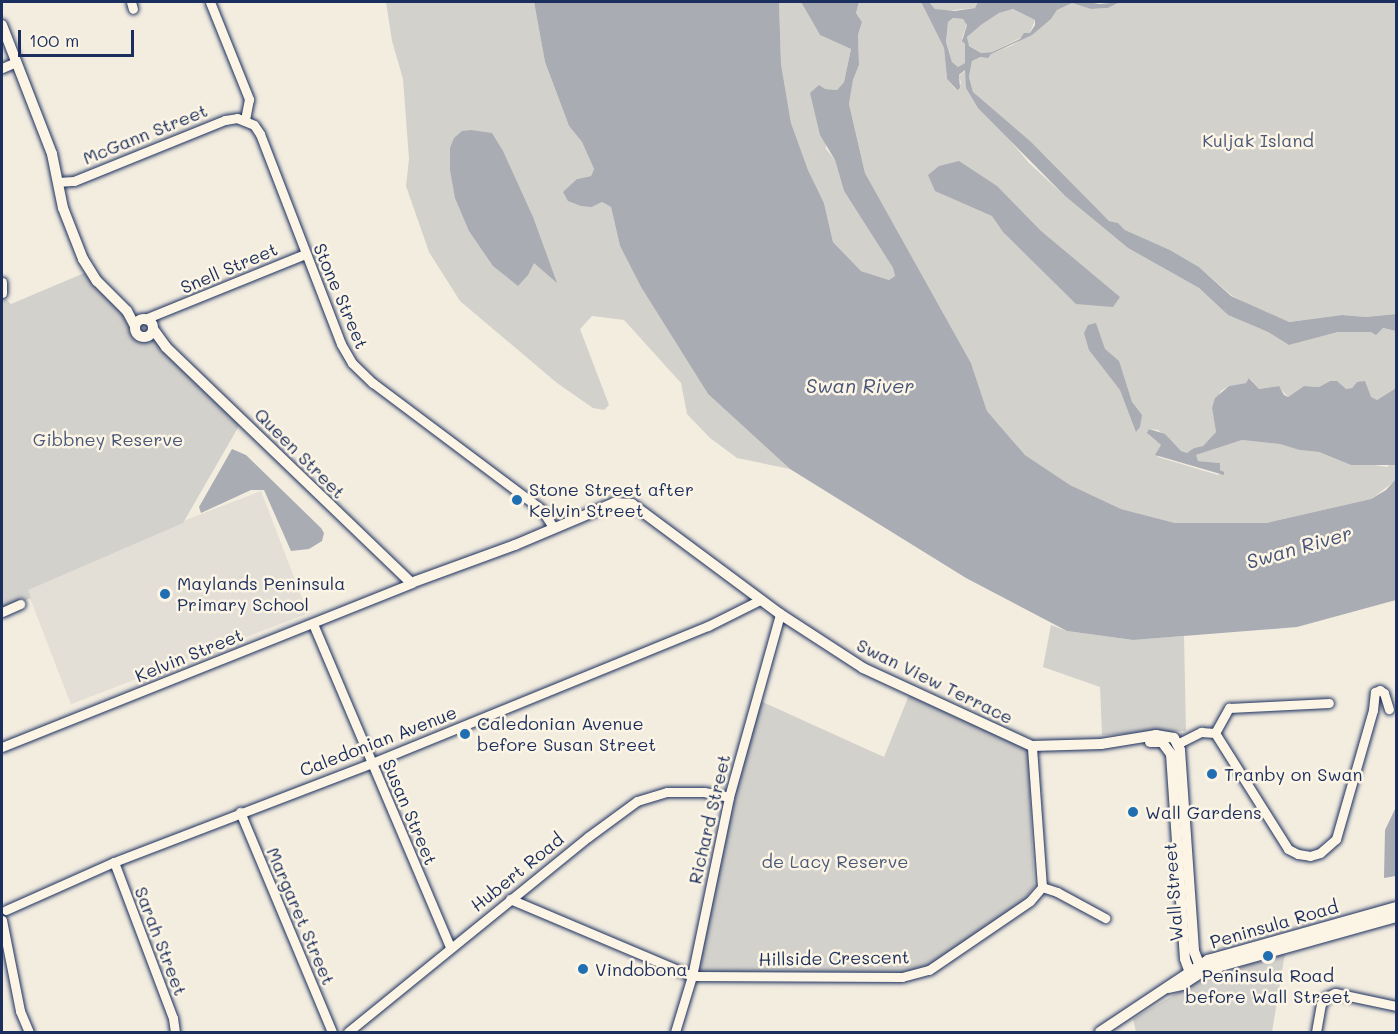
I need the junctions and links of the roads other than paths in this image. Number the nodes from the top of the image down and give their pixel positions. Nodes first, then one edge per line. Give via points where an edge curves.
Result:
1 (210, 2) edge
2 (2, 25) edge
3 (16, 62) junction
4 (2, 68) edge
5 (245, 119) junction
6 (58, 182) junction
7 (305, 254) junction
8 (2, 282) edge
9 (2, 293) edge
10 (146, 326) junction
11 (623, 502) joint
12 (553, 527) junction
13 (411, 583) junction
14 (760, 600) junction
15 (20, 604) dead end
16 (2, 612) edge
17 (780, 614) junction
18 (313, 624) junction
19 (1329, 703) dead end
20 (1389, 710) dead end
21 (1215, 733) junction
22 (1173, 742) junction
23 (1032, 746) junction
24 (2, 747) edge
25 (372, 763) junction
26 (729, 797) junction
27 (240, 812) junction
28 (114, 862) junction
29 (1042, 887) junction
30 (510, 899) junction
31 (4, 907) edge
32 (1396, 907) edge
33 (1396, 917) edge
34 (1106, 918) dead end
35 (2, 921) edge
36 (1336, 928) junction
37 (450, 947) junction
38 (1196, 971) junction
39 (692, 976) junction
40 (1396, 1006) edge
41 (28, 1032) edge
42 (175, 1032) edge
43 (332, 1032) edge
44 (348, 1032) edge
45 (675, 1032) edge
46 (1101, 1032) edge
47 (1316, 1032) edge

1 - 5 street via 249,99
2 - 3 street, Queen Street
3 - 4 street
3 - 6 street, Queen Street via 52,154
5 - 6 street, McGann Street via 225,120 74,181
5 - 7 street, Stone Street via 260,134
6 - 10 street, Queen Street via 63,208 86,265 96,281
7 - 10 street, Snell Street via 166,312
7 - 12 street, Stone Street via 352,363 542,510
8 - 9 street
10 - 13 street, Queen Street
11 - 12 street, Kelvin Street
11 - 14 street, Swan View Terrace via 636,507
12 - 13 street, Kelvin Street
13 - 18 street, Kelvin Street
14 - 17 street, Swan View Terrace
14 - 25 street, Caledonian Avenue via 708,626
15 - 16 street
17 - 23 street, Swan View Terrace via 863,668
17 - 26 street, Richard Street
18 - 24 street, Kelvin Street
18 - 25 street, Susan Street
19 - 21 street via 1229,708
20 - 21 street via 1384,693 1375,692 1336,839 1310,856 1288,849
21 - 22 street via 1201,732
22 - 23 street, Swan View Terrace via 1156,735
22 - 38 street, Wall Street via 1187,915
23 - 29 street
25 - 27 street, Caledonian Avenue
25 - 37 street, Susan Street
26 - 30 street, Hubert Road via 705,792 667,792 637,801
26 - 39 street, Richard Street
27 - 28 street, Caledonian Avenue
27 - 43 street, Margaret Street
28 - 31 street, Caledonian Avenue
28 - 42 street, Sarah Street
29 - 34 street
29 - 39 street, Hillside Crescent via 1030,901 929,970 902,976
30 - 37 street, Hubert Road
30 - 39 street, Hillside Crescent
31 - 35 street
32 - 36 street, Peninsula Road
33 - 36 street, Peninsula Road
35 - 41 street
36 - 38 street, Peninsula Road via 1284,937
37 - 44 street, Hubert Road
38 - 46 street, Peninsula Road via 1182,985 1169,988
39 - 45 street, Richard Street
40 - 47 street via 1335,993 1321,1004

